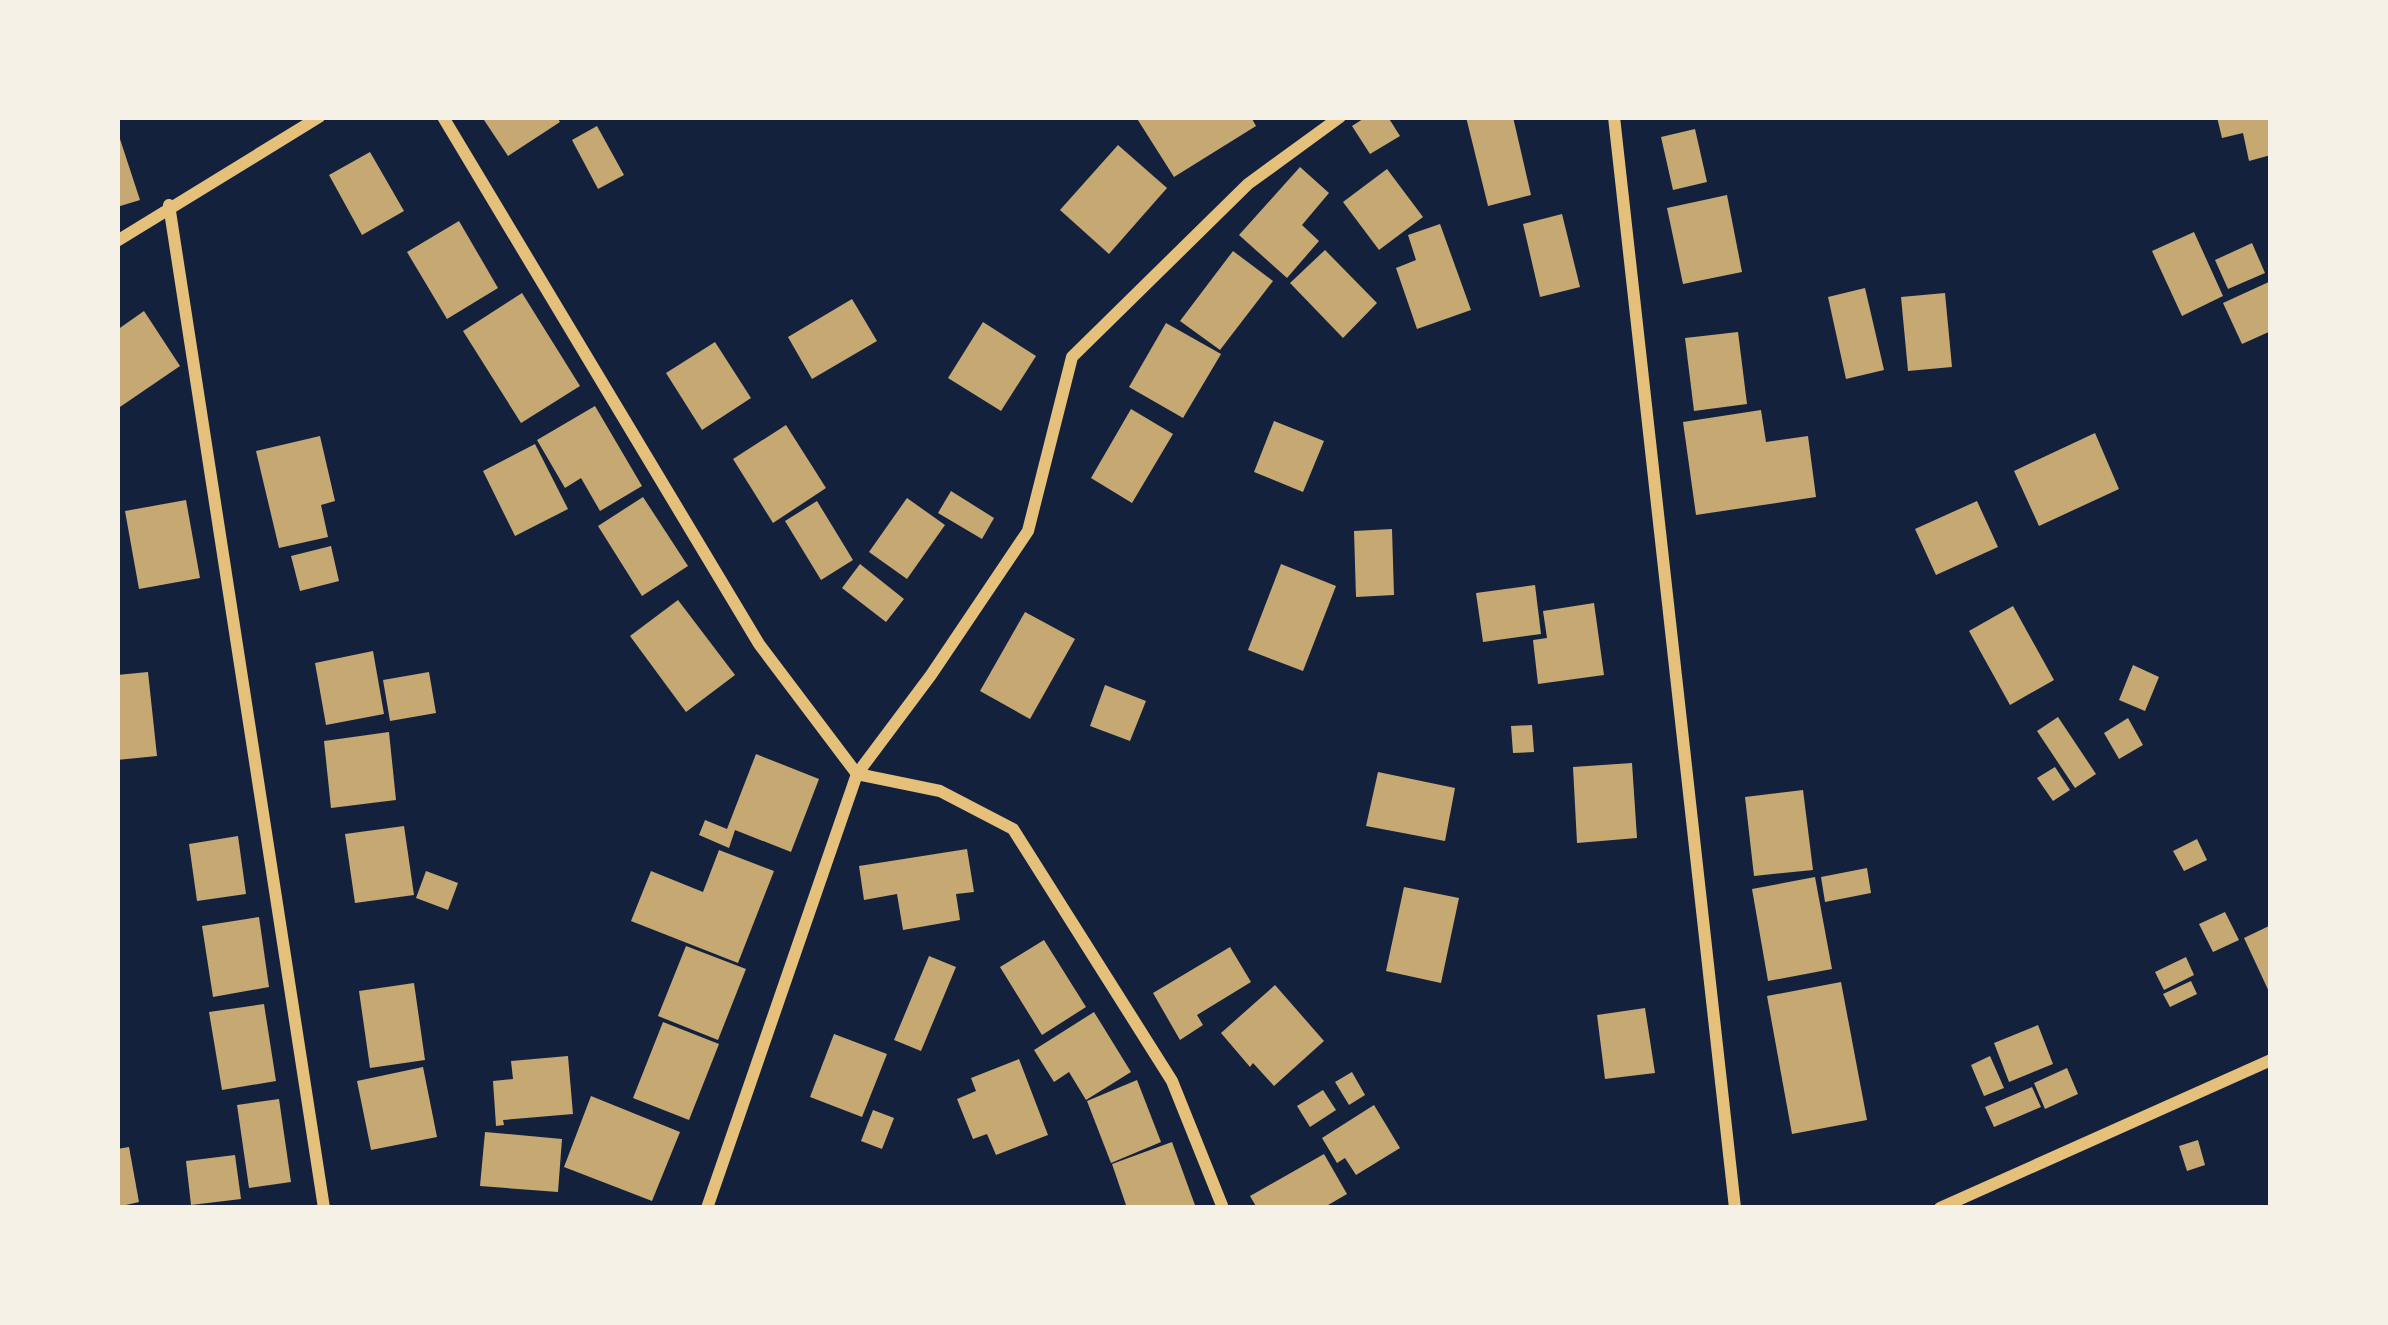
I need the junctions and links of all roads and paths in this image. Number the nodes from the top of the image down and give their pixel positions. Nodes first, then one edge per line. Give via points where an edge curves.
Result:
1 (319, 117) edge
2 (443, 117) edge
3 (1340, 117) edge
4 (1613, 117) edge
5 (169, 206) junction
6 (117, 241) edge
7 (856, 774) junction
8 (2271, 1060) edge
9 (324, 1208) edge
10 (707, 1208) edge
11 (1223, 1208) edge
12 (1735, 1208) edge
13 (1940, 1208) edge

1 - 5 street
2 - 7 street via 759,644
3 - 7 street via 1248,184 1072,357 1028,531
4 - 12 street
5 - 6 street
5 - 9 street
7 - 10 street
7 - 11 street via 940,791 1013,829 1172,1081
8 - 13 street

